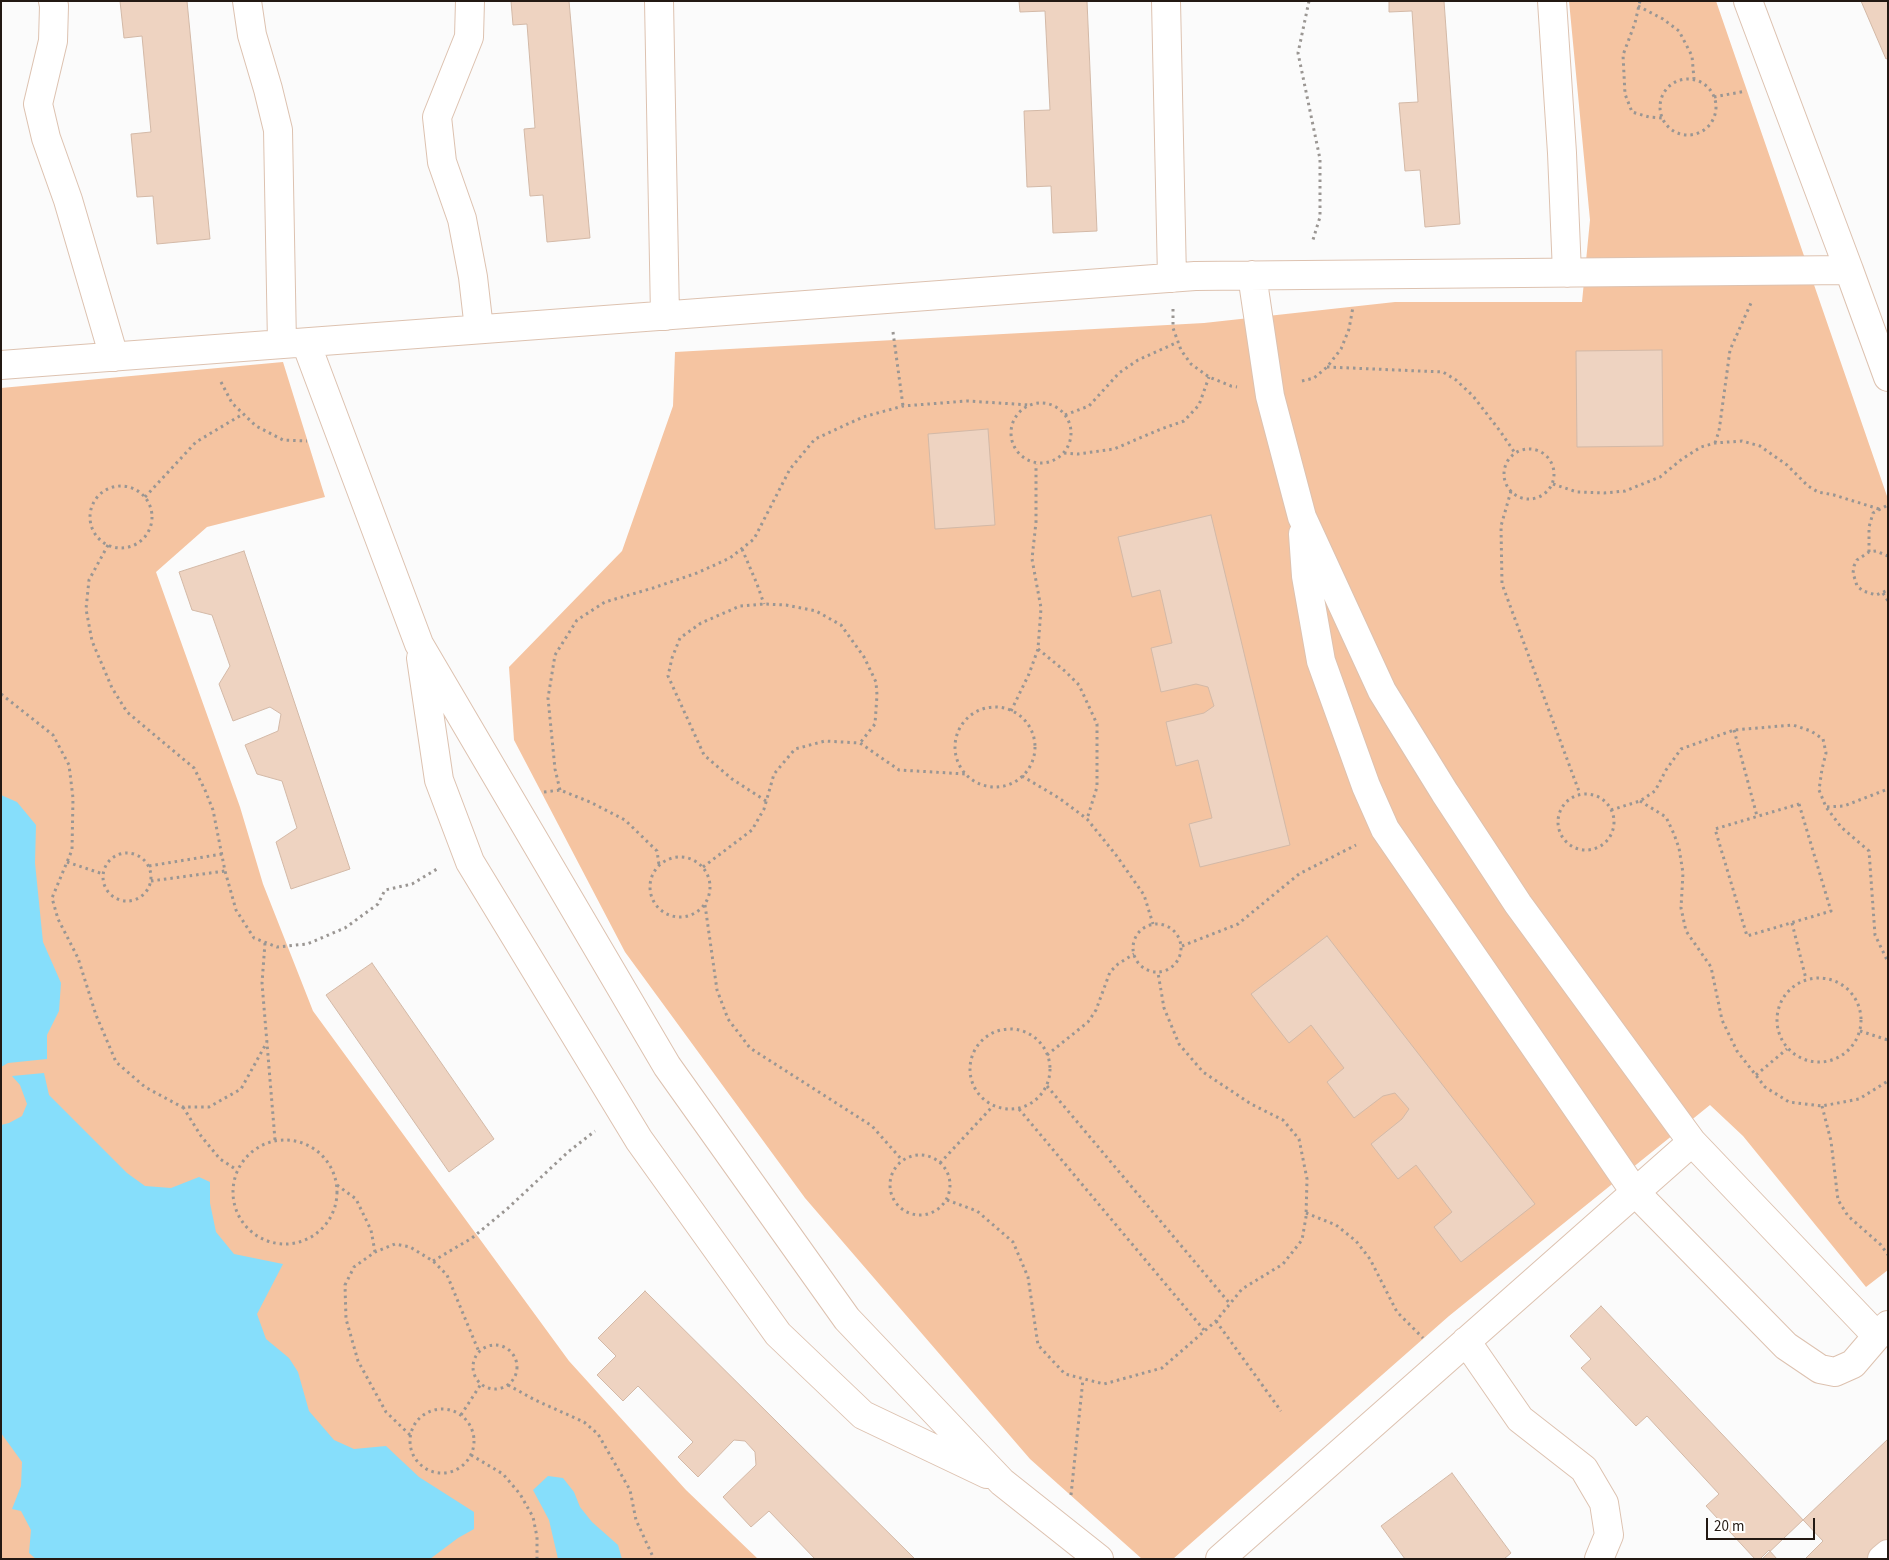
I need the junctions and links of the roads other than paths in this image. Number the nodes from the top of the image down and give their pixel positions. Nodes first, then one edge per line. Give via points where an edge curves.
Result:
1 (52, 1) edge
2 (247, 1) edge
3 (470, 1) edge
4 (659, 1) edge
5 (1166, 1) edge
6 (1552, 1) edge
7 (1748, 1) edge
8 (1849, 270) junction
9 (1567, 273) junction
10 (1252, 276) junction
11 (1172, 278) junction
12 (665, 316) junction
13 (479, 330) junction
14 (294, 343) junction
15 (114, 357) junction
16 (1, 365) edge
17 (1888, 377) edge
18 (1302, 517) junction
19 (419, 644) junction
20 (1692, 1142) junction
21 (1635, 1192) junction
22 (1882, 1331) edge
23 (1456, 1349) junction
24 (1002, 1482) junction
25 (1237, 1553) edge
26 (1888, 1554) edge
27 (1098, 1559) edge
28 (1599, 1559) edge
29 (1882, 1559) edge

1 - 15 lane via 54,41 38,104
2 - 14 lane via 252,35 278,130
3 - 13 lane via 469,37 438,117 442,162 462,219
4 - 12 lane
5 - 11 lane
6 - 9 lane
7 - 8 lane
8 - 9 lane
8 - 17 lane
9 - 10 lane
10 - 11 lane
10 - 18 lane via 1269,390
11 - 12 lane
12 - 13 lane
13 - 14 lane
14 - 15 lane
14 - 19 lane via 343,442
15 - 16 lane
18 - 20 lane via 1382,691 1445,793 1518,904
18 - 21 lane via 1306,576 1321,660 1366,786 1385,829
19 - 24 lane via 667,1066 847,1319
19 - 24 lane via 439,780 470,862 639,1140 778,1334 863,1415
20 - 21 lane
20 - 22 lane
21 - 22 lane via 1786,1346 1820,1369 1835,1372 1853,1364
21 - 23 lane
23 - 25 lane
23 - 28 lane via 1520,1420 1584,1469 1604,1503 1610,1535
24 - 27 lane
26 - 29 lane

